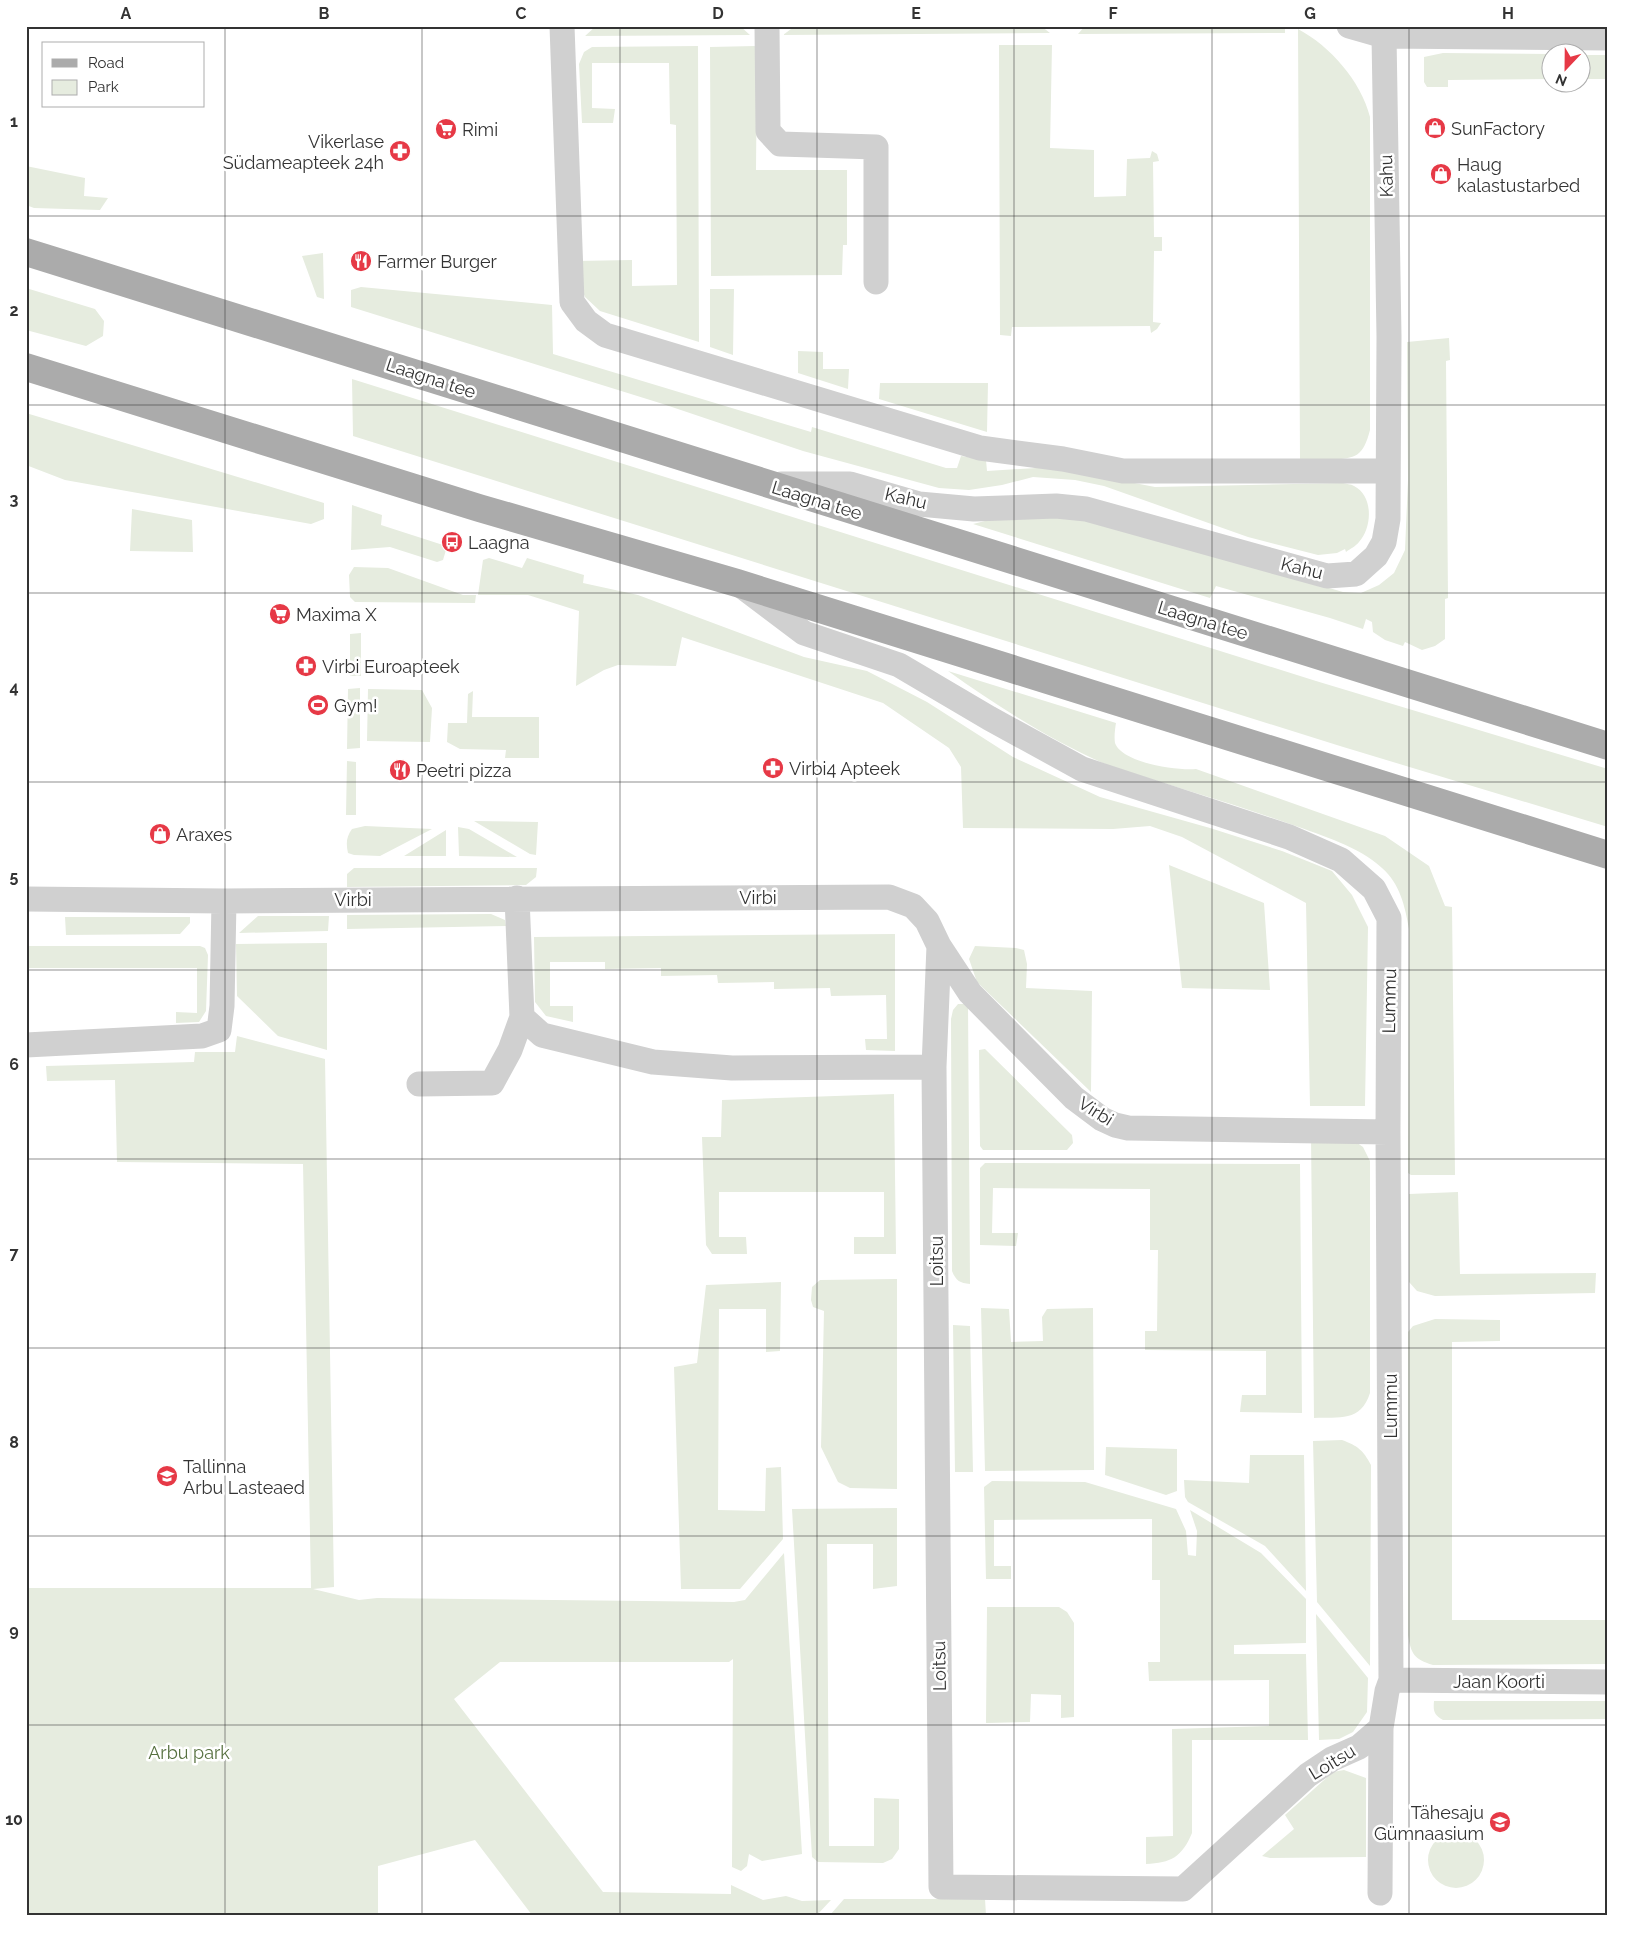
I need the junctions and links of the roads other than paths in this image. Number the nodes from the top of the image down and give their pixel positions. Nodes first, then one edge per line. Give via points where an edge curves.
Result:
1 (562, 26) edge
2 (767, 26) edge
3 (1349, 26) edge
4 (1384, 36) junction
5 (1608, 38) edge
6 (26, 252) edge
7 (876, 282) dead end
8 (26, 367) edge
9 (1387, 470) junction
10 (769, 485) junction
11 (737, 582) junction
12 (1608, 746) edge
13 (1608, 855) edge
14 (517, 898) junction
15 (26, 899) edge
16 (224, 901) junction
17 (939, 946) junction
18 (522, 1017) junction
19 (26, 1045) edge
20 (934, 1067) junction
21 (419, 1084) dead end
22 (1388, 1132) junction
23 (1391, 1680) junction
24 (1608, 1682) edge
25 (1380, 1728) junction
26 (1380, 1893) dead end

1 - 9 street via 572,302 586,321 605,335 1000,451 1123,471
2 - 7 street via 768,131 780,144 876,147
3 - 4 street
4 - 5 street
4 - 9 street, Kahu via 1389,336
6 - 10 main road, Laagna tee
8 - 11 main road via 479,508
9 - 10 street, Kahu via 1388,519 1384,542 1376,556 1356,574 1327,576 1086,509 1056,506 974,509 919,504 850,484
10 - 12 main road, Laagna tee
11 - 13 main road
11 - 22 street, Lummu via 804,633 899,665 1082,768 1289,837 1342,860 1374,889 1389,918
14 - 16 street, Virbi
14 - 17 street, Virbi via 889,897 913,906 927,922
14 - 18 street
15 - 16 street, Virbi
16 - 19 street via 219,1030 202,1036
17 - 20 street, Loitsu
17 - 22 street, Virbi via 970,993 1074,1098 1102,1119 1116,1125 1158,1129
18 - 20 street via 542,1035 653,1062 732,1068
18 - 21 street via 510,1050 492,1083
20 - 25 street, Loitsu via 941,1887 1183,1890 1308,1775 1359,1747
22 - 23 street, Lummu
23 - 24 street, Jaan Koorti
23 - 25 street, Lummu
25 - 26 street, Lummu

